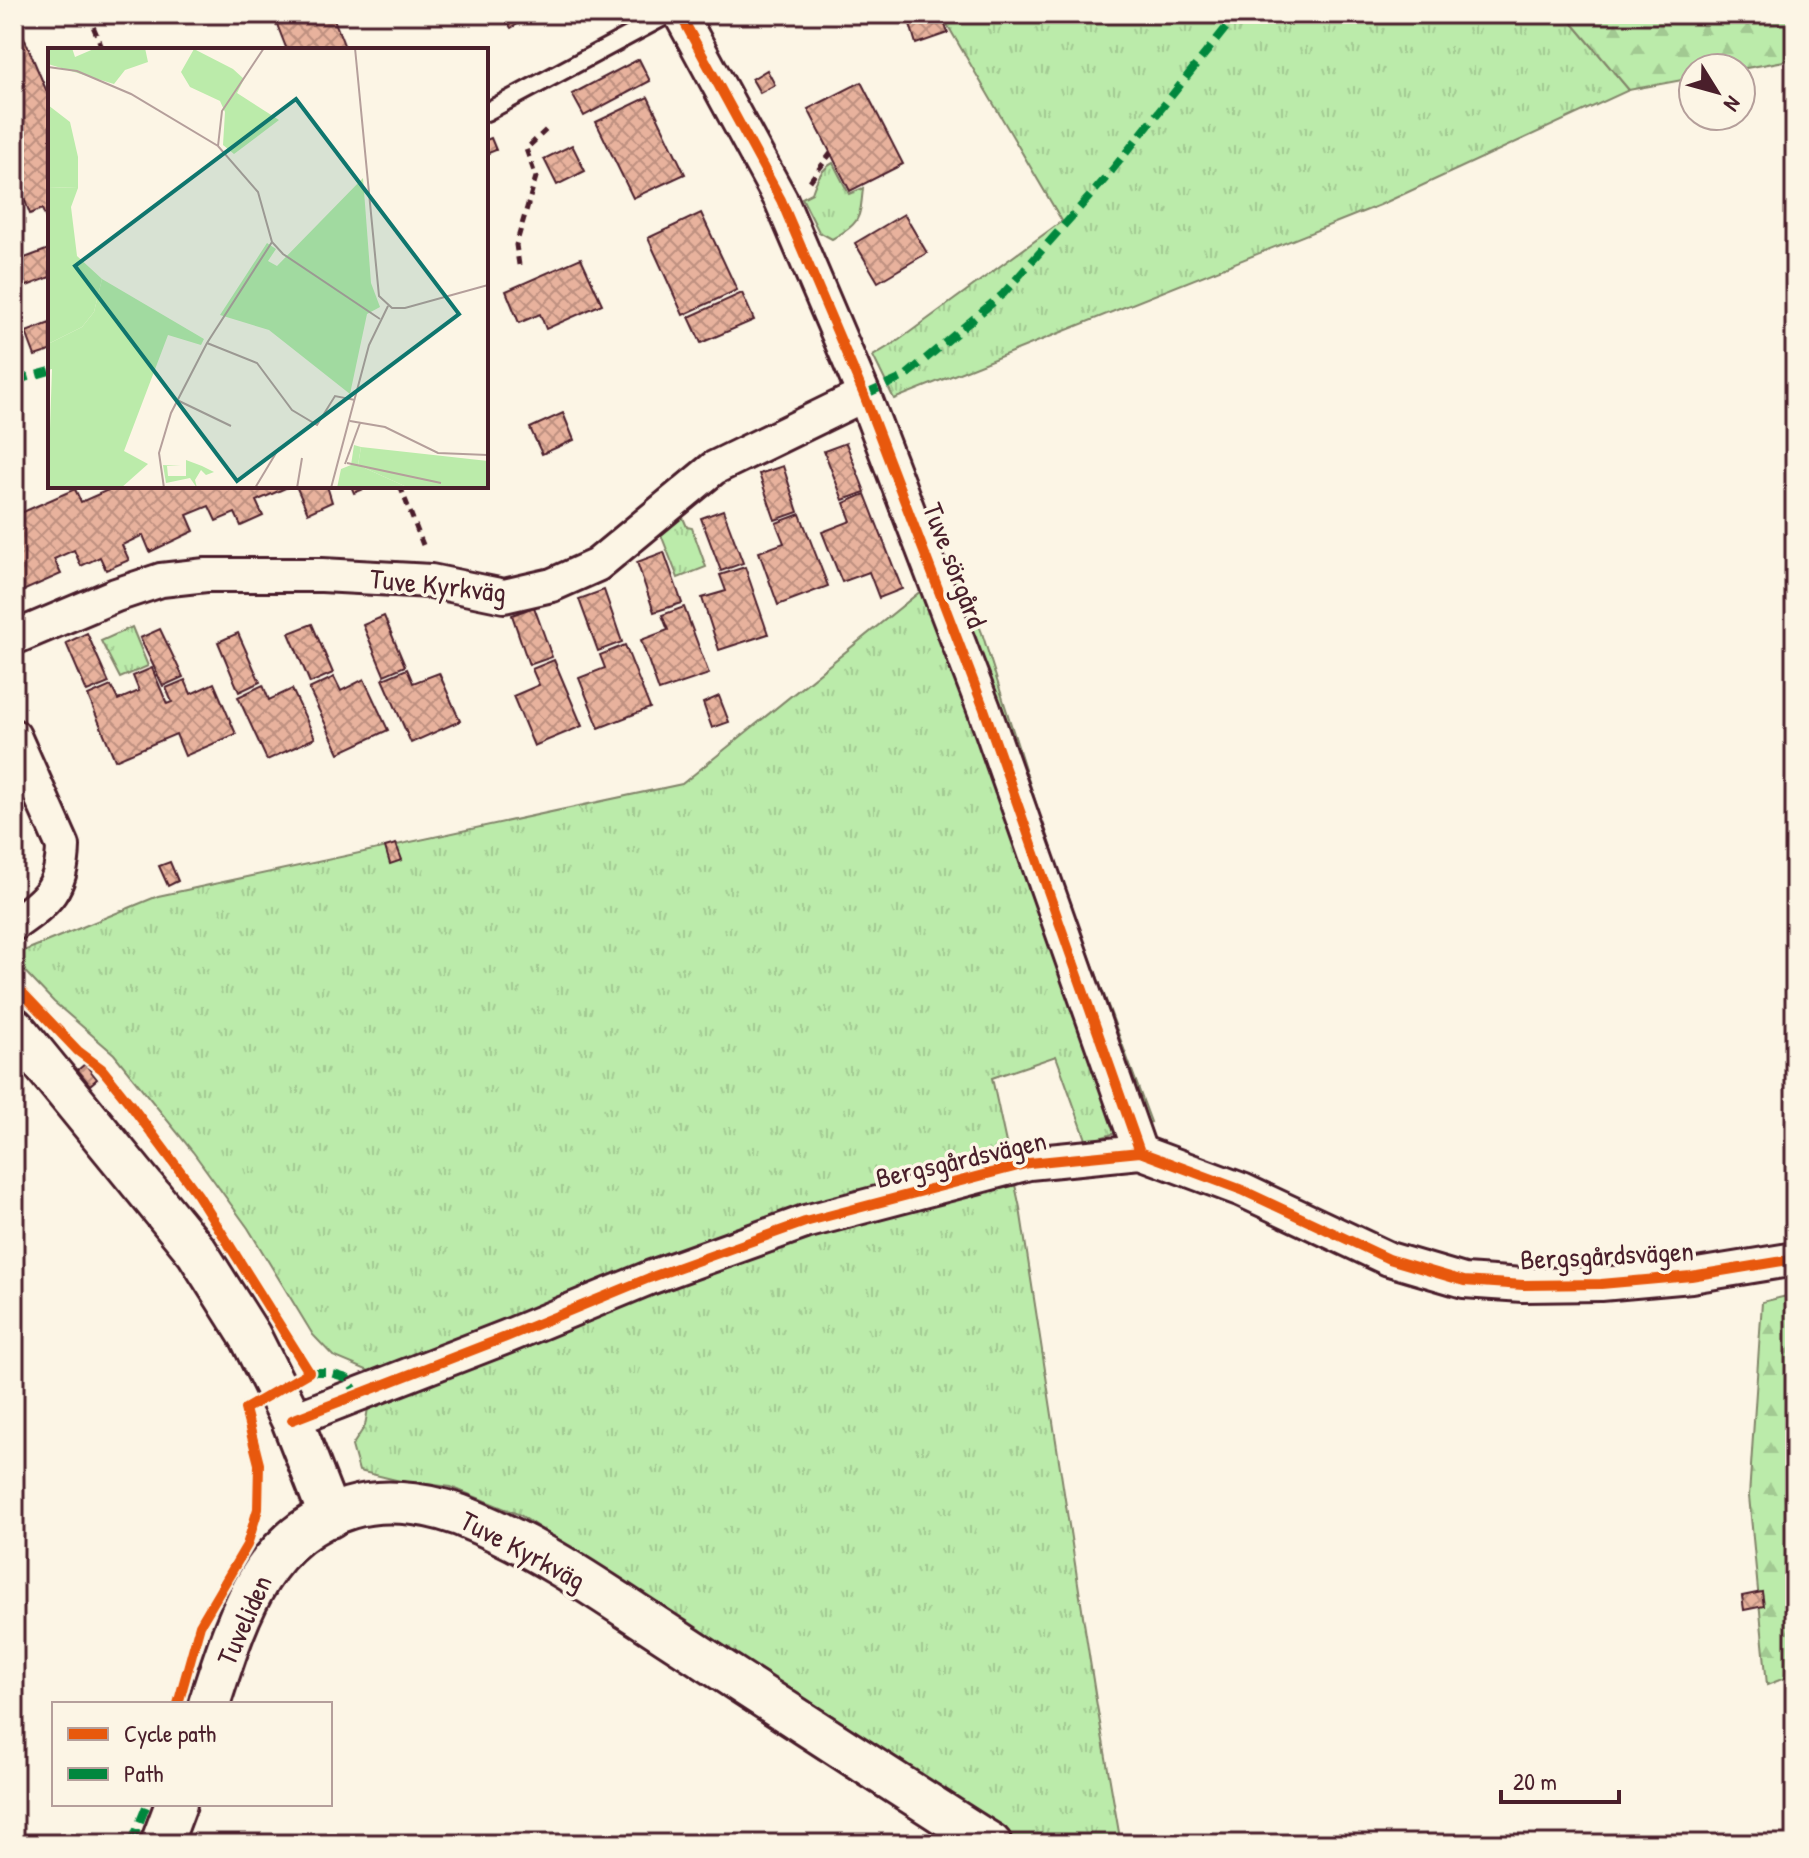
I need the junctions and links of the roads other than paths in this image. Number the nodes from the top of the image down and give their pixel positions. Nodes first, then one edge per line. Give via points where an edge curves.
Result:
1 (669, 14) edge
2 (680, 14) edge
3 (488, 111) edge
4 (864, 395) junction
5 (14, 638) edge
6 (14, 736) edge
7 (14, 924) edge
8 (14, 1028) edge
9 (1140, 1152) junction
10 (1795, 1259) edge
11 (292, 1420) junction
12 (330, 1517) junction
13 (210, 1702) edge
14 (175, 1806) edge
15 (161, 1844) edge
16 (991, 1844) edge

1 - 3 lane
2 - 4 street, Tuve sörgård via 781,200
4 - 5 street, Tuve Kyrkväg via 714,468 597,565 552,585 504,596 431,581 220,574 161,580
4 - 9 street, Tuve sörgård via 984,709
6 - 7 street via 63,846 51,895
8 - 11 street via 197,1252 250,1336
9 - 10 street, Bergsgårdsvägen via 1242,1190 1389,1259 1464,1281 1601,1284
9 - 11 street, Bergsgårdsvägen via 1029,1163 805,1222
11 - 12 street
12 - 13 street, Tuveliden via 306,1528 267,1565 247,1597
12 - 16 street, Tuve Kyrkväg via 374,1503 422,1506 484,1525 593,1586
14 - 15 street

